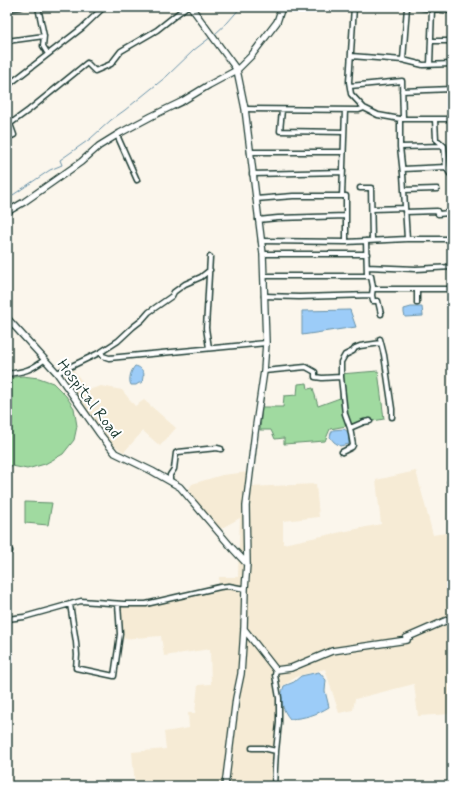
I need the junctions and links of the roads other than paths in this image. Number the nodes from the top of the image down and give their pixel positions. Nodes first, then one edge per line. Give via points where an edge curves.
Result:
1 (21, 7) edge
2 (38, 7) edge
3 (94, 7) edge
4 (104, 7) edge
5 (186, 7) edge
6 (190, 7) edge
7 (282, 7) edge
8 (354, 7) edge
9 (407, 7) edge
10 (416, 7) edge
11 (432, 8) edge
12 (7, 9) edge
13 (99, 11) junction
14 (452, 11) edge
15 (44, 36) junction
16 (452, 40) edge
17 (431, 41) junction
18 (7, 42) edge
19 (48, 54) junction
20 (351, 56) junction
21 (403, 60) junction
22 (452, 64) edge
23 (430, 65) junction
24 (237, 70) junction
25 (7, 86) edge
26 (350, 86) junction
27 (452, 89) edge
28 (402, 92) junction
29 (364, 108) junction
30 (244, 109) junction
31 (282, 110) junction
32 (344, 110) junction
33 (401, 119) junction
34 (452, 119) edge
35 (434, 120) junction
36 (8, 125) edge
37 (344, 132) junction
38 (117, 135) junction
39 (7, 138) edge
40 (444, 146) junction
41 (400, 147) junction
42 (250, 152) junction
43 (343, 152) junction
44 (446, 167) junction
45 (403, 169) junction
46 (343, 172) junction
47 (252, 174) junction
48 (452, 174) edge
49 (137, 180) dead end
50 (360, 188) dead end
51 (437, 188) dead end
52 (404, 190) junction
53 (342, 196) junction
54 (256, 199) junction
55 (372, 210) junction
56 (405, 210) junction
57 (7, 212) edge
58 (449, 213) dead end
59 (346, 216) junction
60 (258, 220) junction
61 (407, 239) junction
62 (452, 239) edge
63 (372, 240) junction
64 (261, 241) junction
65 (366, 241) junction
66 (346, 242) junction
67 (263, 254) junction
68 (367, 254) junction
69 (210, 257) dead end
70 (367, 267) junction
71 (452, 268) edge
72 (210, 270) junction
73 (367, 275) junction
74 (264, 276) junction
75 (373, 288) junction
76 (416, 289) junction
77 (452, 289) edge
78 (372, 295) junction
79 (264, 296) junction
80 (417, 303) dead end
81 (381, 314) dead end
82 (7, 318) edge
83 (266, 343) junction
84 (209, 348) junction
85 (101, 352) junction
86 (44, 360) junction
87 (264, 371) junction
88 (57, 373) junction
89 (7, 374) edge
90 (341, 377) junction
91 (392, 417) dead end
92 (370, 421) dead end
93 (350, 428) junction
94 (221, 449) dead end
95 (342, 452) dead end
96 (170, 481) junction
97 (248, 564) junction
98 (245, 589) junction
99 (70, 604) junction
100 (118, 604) junction
101 (452, 618) edge
102 (7, 620) edge
103 (244, 628) junction
104 (276, 670) junction
105 (252, 748) dead end
106 (276, 751) junction
107 (225, 786) edge
108 (274, 786) edge

1 - 12 street
2 - 15 street
3 - 13 street
4 - 13 street
5 - 36 street via 157,30 122,52 111,64 95,71 87,63
6 - 24 street
7 - 24 street via 277,22
8 - 20 street
9 - 21 street
10 - 11 street
11 - 14 street
11 - 17 street
13 - 19 street via 82,28
15 - 18 street
15 - 19 street via 43,46
16 - 17 street
17 - 23 street
19 - 25 street
20 - 21 street
20 - 26 street
21 - 23 street
22 - 23 street
24 - 30 street
24 - 38 street
26 - 28 street via 402,81
26 - 29 street via 351,94
27 - 28 street
28 - 33 street
29 - 32 street
29 - 33 street via 378,116
30 - 31 street
30 - 42 street
31 - 32 street
31 - 37 street via 280,131
32 - 37 street
33 - 35 street
33 - 41 street
34 - 35 street
35 - 40 street via 436,139
36 - 39 street via 14,135
37 - 43 street
38 - 49 street
38 - 57 street
40 - 41 street
40 - 44 street
41 - 45 street
42 - 43 street
42 - 47 street
43 - 46 street
44 - 45 street
44 - 48 street
45 - 52 street
46 - 47 street
46 - 53 street
47 - 54 street
50 - 55 street via 371,188
51 - 52 street
52 - 56 street
53 - 54 street
53 - 59 street via 346,196
54 - 60 street
55 - 56 street
55 - 63 street
56 - 58 street
56 - 61 street
59 - 60 street
59 - 66 street
60 - 64 street
61 - 62 street
61 - 63 street
63 - 65 street
64 - 66 street
64 - 67 street
65 - 66 street
65 - 68 street
67 - 68 street
67 - 74 street
68 - 70 street
69 - 72 street
70 - 71 street
70 - 73 street
72 - 84 street via 206,328
72 - 85 street via 174,292 118,341
73 - 74 street
73 - 75 street via 371,276
74 - 79 street
75 - 76 street
75 - 78 street
76 - 77 street
76 - 80 street
78 - 79 street
78 - 81 street via 373,301 378,301
79 - 83 street
82 - 86 street, Hospital Road
83 - 84 street
83 - 87 street
84 - 85 street via 109,358
85 - 88 street
86 - 88 street, Hospital Road
86 - 89 street via 30,369
87 - 90 street via 306,367 315,372 315,377
87 - 97 street via 246,506
88 - 96 street, Hospital Road via 115,453
90 - 91 street via 341,362 345,355 360,346 381,341
90 - 93 street via 345,414
92 - 93 street
93 - 95 street via 353,445
94 - 96 street via 176,453
96 - 97 street, Hospital Road via 180,487
97 - 98 street
98 - 100 street via 220,587 146,604
98 - 103 street
99 - 100 street via 81,601
99 - 100 street via 76,642 76,668 114,676 120,634
99 - 102 street
101 - 104 street via 406,638 407,640 332,651 291,668
103 - 104 street
103 - 107 street via 241,674
104 - 106 street via 279,723
105 - 106 street
106 - 108 street

